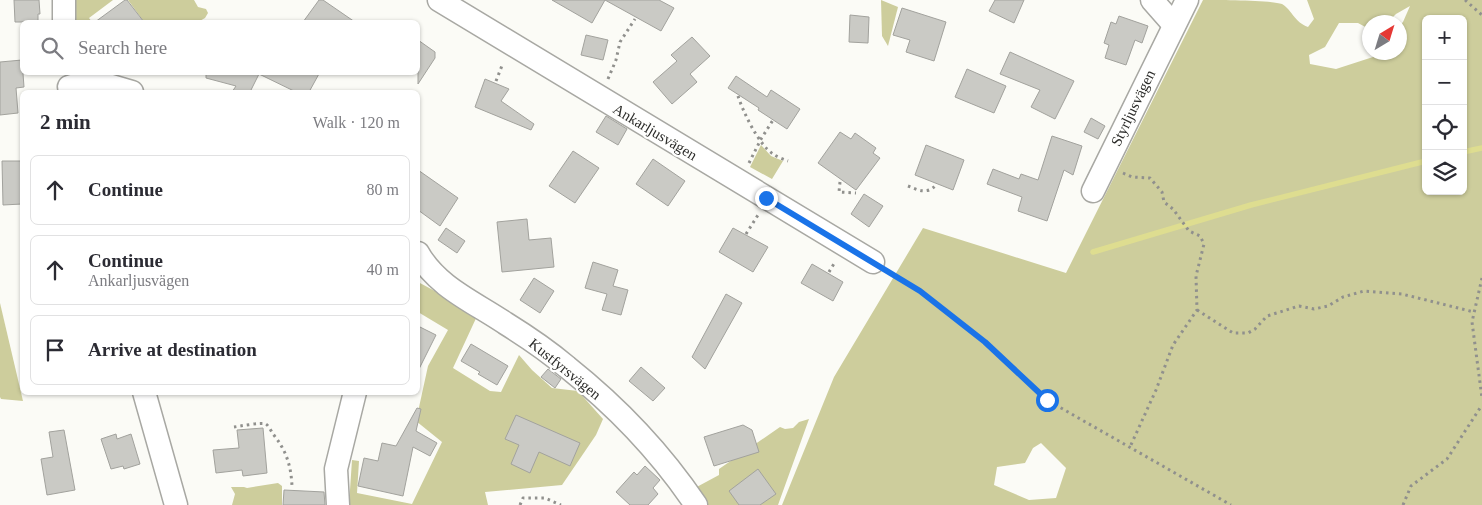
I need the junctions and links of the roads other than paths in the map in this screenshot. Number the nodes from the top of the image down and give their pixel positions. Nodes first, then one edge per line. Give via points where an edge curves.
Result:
1 (64, 0) edge
2 (439, 0) edge
3 (1152, 0) edge
4 (1187, 0) edge
5 (64, 20) edge
6 (1174, 25) junction
7 (69, 84) edge
8 (125, 90) edge
9 (1093, 191) dead end
10 (420, 257) edge
11 (873, 262) road end
12 (145, 395) edge
13 (354, 395) edge
14 (176, 505) edge
15 (338, 505) edge
16 (696, 505) edge

1 - 5 street
2 - 11 street, Ankarljusvägen
3 - 6 street
4 - 6 street, Styrljusvägen
6 - 9 street, Styrljusvägen
7 - 8 street via 91,80
10 - 16 street, Kustfyrsvägen via 449,289 507,324 588,385 636,429 680,480
12 - 14 street
13 - 15 street via 336,469

